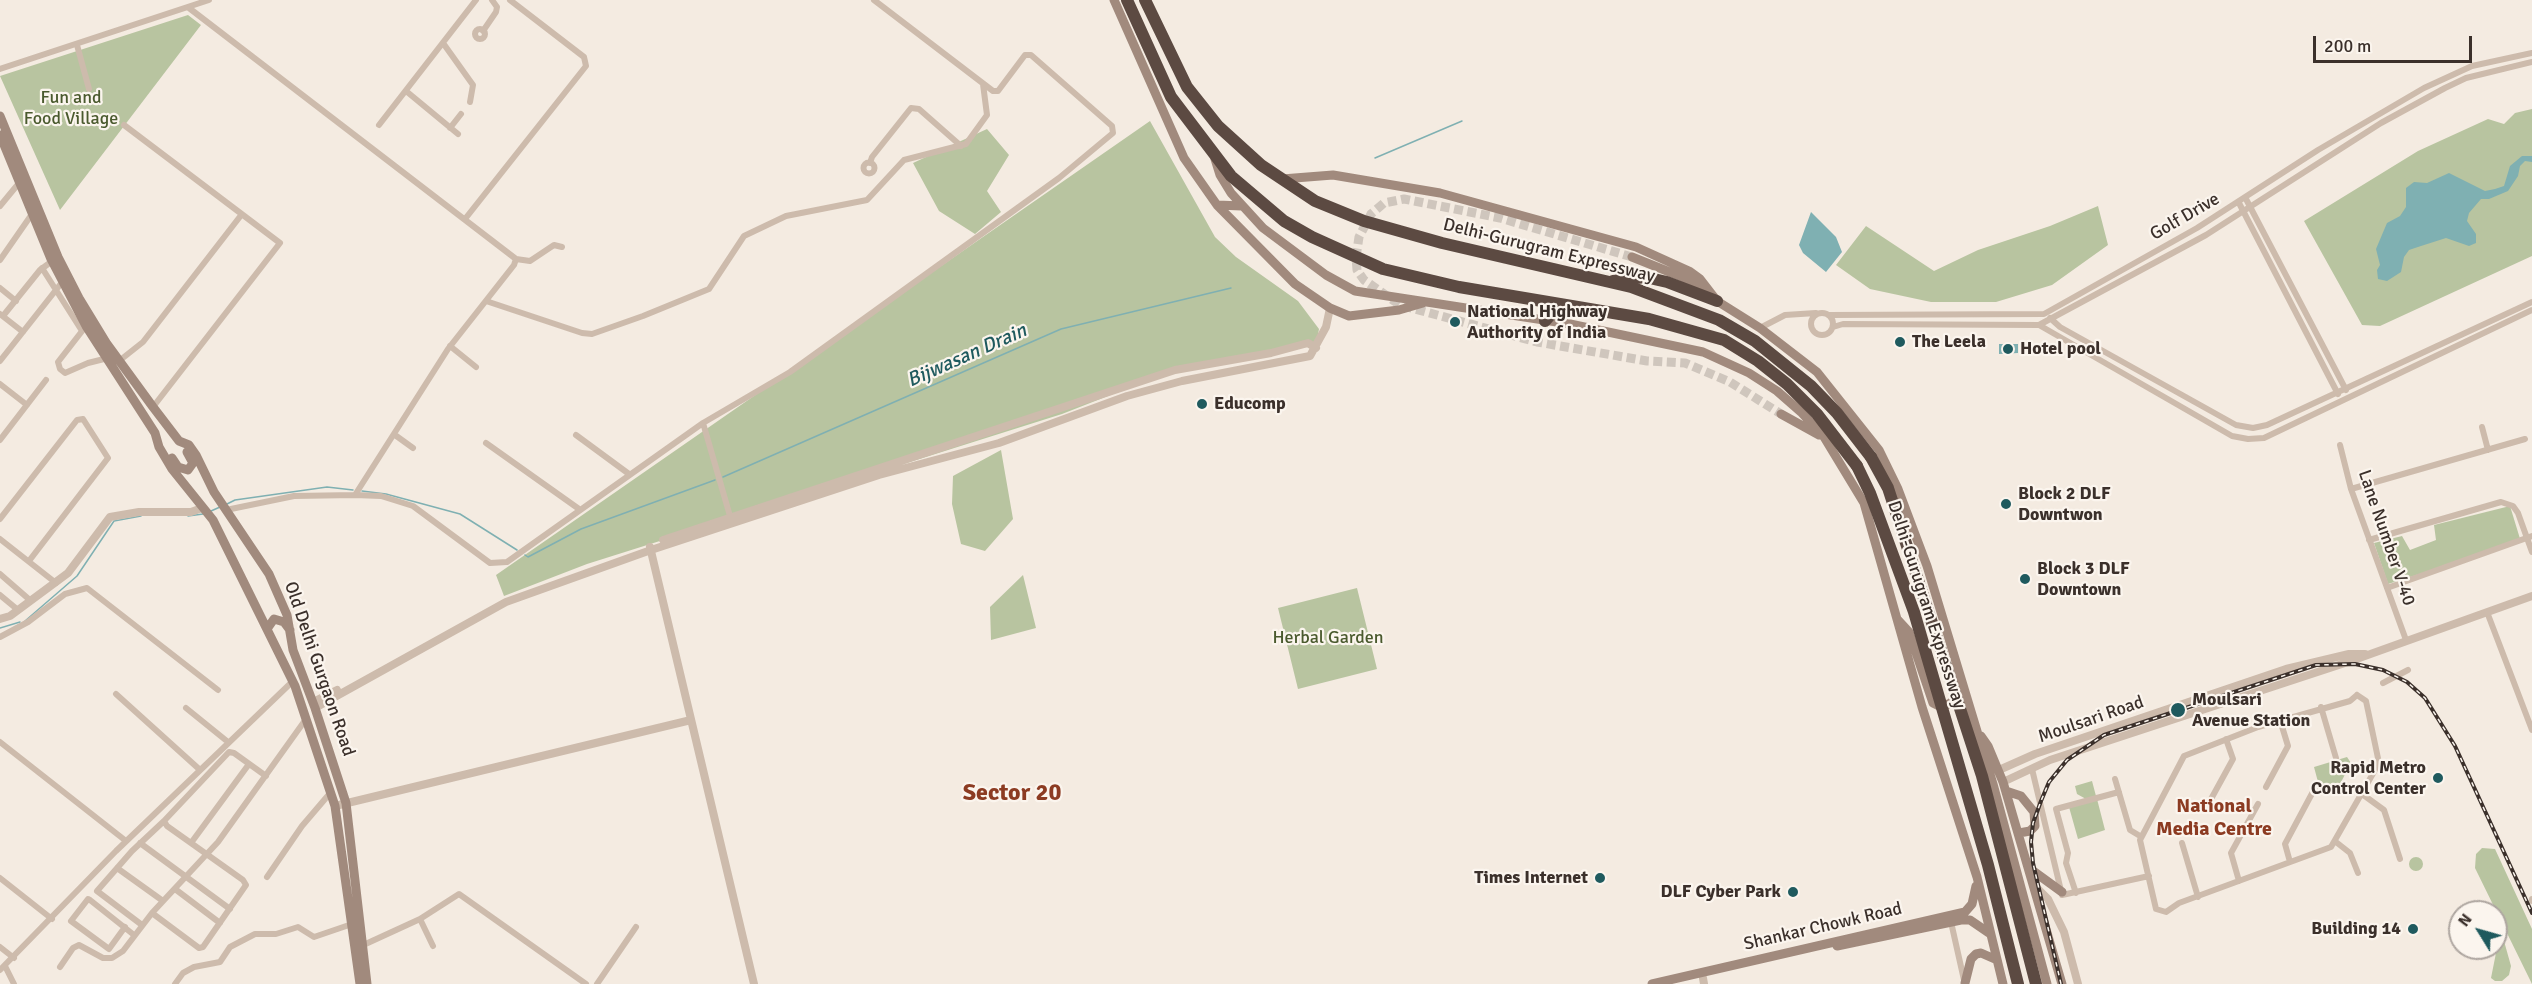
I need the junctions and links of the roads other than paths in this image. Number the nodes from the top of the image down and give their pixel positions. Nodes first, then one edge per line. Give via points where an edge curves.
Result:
1 (209, 0) edge
2 (476, 0) edge
3 (492, 0) edge
4 (510, 0) edge
5 (874, 0) edge
6 (1114, 0) edge
7 (1127, 0) edge
8 (1145, 0) edge
9 (189, 8) junction
10 (483, 30) dead end
11 (443, 43) junction
12 (77, 45) junction
13 (2529, 54) edge
14 (2530, 63) edge
15 (0, 69) edge
16 (983, 84) junction
17 (89, 89) dead end
18 (406, 91) junction
19 (470, 102) dead end
20 (461, 114) dead end
21 (0, 116) edge
22 (124, 125) dead end
23 (379, 125) dead end
24 (450, 128) junction
25 (458, 134) dead end
26 (0, 135) edge
27 (961, 146) junction
28 (1215, 158) junction
29 (870, 163) dead end
30 (1281, 179) junction
31 (19, 183) junction
32 (2246, 199) junction
33 (2239, 203) junction
34 (0, 206) edge
35 (1217, 206) junction
36 (1242, 206) junction
37 (2251, 208) junction
38 (2244, 213) junction
39 (32, 214) junction
40 (242, 214) junction
41 (465, 219) junction
42 (2172, 242) junction
43 (562, 247) dead end
44 (2176, 252) junction
45 (1632, 257) tunnel mouth
46 (55, 259) junction
47 (516, 259) junction
48 (0, 260) edge
49 (42, 268) junction
50 (63, 281) junction
51 (1609, 282) junction
52 (0, 288) edge
53 (55, 291) junction
54 (16, 300) junction
55 (486, 301) junction
56 (1716, 301) junction
57 (1427, 302) junction
58 (2532, 302) edge
59 (1560, 304) junction
60 (1330, 308) junction
61 (2532, 310) edge
62 (1817, 314) junction
63 (2044, 314) junction
64 (1, 315) edge
65 (1829, 315) junction
66 (2051, 319) junction
67 (1545, 321) junction
68 (2039, 325) junction
69 (1833, 327) junction
70 (1760, 328) junction
71 (84, 329) junction
72 (23, 332) junction
73 (450, 346) junction
74 (1316, 348) junction
75 (2422, 351) junction
76 (109, 358) junction
77 (2426, 359) junction
78 (0, 361) edge
79 (119, 361) junction
80 (476, 367) dead end
81 (46, 380) dead end
82 (0, 384) edge
83 (2345, 387) junction
84 (2337, 391) junction
85 (2349, 396) junction
86 (2341, 400) junction
87 (27, 405) junction
88 (153, 408) junction
89 (1781, 414) tunnel mouth
90 (703, 423) junction
91 (2482, 427) dead end
92 (155, 433) junction
93 (395, 435) junction
94 (576, 435) dead end
95 (1824, 438) junction
96 (2525, 439) dead end
97 (0, 440) edge
98 (179, 441) junction
99 (486, 443) dead end
100 (2340, 445) dead end
101 (413, 448) dead end
102 (2488, 450) junction
103 (629, 474) junction
104 (2351, 489) junction
105 (355, 495) junction
106 (224, 506) junction
107 (579, 509) junction
108 (205, 511) junction
109 (730, 516) junction
110 (0, 519) edge
111 (2530, 537) edge
112 (0, 539) edge
113 (2369, 540) junction
114 (650, 548) junction
115 (2532, 552) edge
116 (29, 561) junction
117 (0, 574) edge
118 (2387, 588) junction
119 (53, 592) junction
120 (0, 595) edge
121 (2532, 596) edge
122 (31, 601) junction
123 (18, 610) junction
124 (2487, 612) junction
125 (0, 619) edge
126 (1897, 619) junction
127 (267, 629) junction
128 (290, 630) junction
129 (0, 637) edge
130 (2406, 640) junction
131 (2366, 654) junction
132 (2408, 670) dead end
133 (293, 681) junction
134 (2383, 683) dead end
135 (1963, 684) junction
136 (218, 690) dead end
137 (116, 694) dead end
138 (314, 705) junction
139 (2321, 707) junction
140 (186, 708) dead end
141 (306, 719) junction
142 (691, 720) junction
143 (2280, 720) junction
144 (2532, 730) edge
145 (1977, 732) junction
146 (2226, 739) junction
147 (0, 742) edge
148 (228, 742) junction
149 (2336, 758) dead end
150 (249, 764) junction
151 (2009, 765) junction
152 (2032, 769) junction
153 (199, 770) junction
154 (1999, 770) junction
155 (266, 776) junction
156 (2017, 777) junction
157 (2115, 779) dead end
158 (2004, 786) junction
159 (2316, 786) dead end
160 (2266, 787) dead end
161 (332, 791) junction
162 (2119, 792) junction
163 (2362, 794) junction
164 (346, 803) junction
165 (2258, 804) dead end
166 (335, 806) junction
167 (2205, 810) dead end
168 (164, 821) junction
169 (2019, 833) junction
170 (2140, 836) junction
171 (126, 841) junction
172 (2336, 842) junction
173 (140, 843) junction
174 (191, 843) junction
175 (2182, 843) dead end
176 (207, 855) junction
177 (2400, 859) dead end
178 (2290, 862) junction
179 (117, 868) junction
180 (2030, 868) junction
181 (2358, 873) dead end
182 (2149, 876) junction
183 (267, 877) dead end
184 (1977, 877) junction
185 (0, 878) edge
186 (185, 878) junction
187 (2239, 881) junction
188 (2034, 885) junction
189 (175, 889) junction
190 (2062, 892) junction
191 (2076, 893) junction
192 (2198, 897) junction
193 (163, 902) junction
194 (230, 909) junction
195 (152, 913) junction
196 (52, 919) junction
197 (420, 919) junction
198 (1951, 922) junction
199 (220, 923) junction
200 (352, 924) junction
201 (142, 925) junction
202 (124, 927) junction
203 (636, 927) dead end
204 (1989, 933) junction
205 (134, 935) junction
206 (433, 946) dead end
207 (0, 947) edge
208 (359, 947) junction
209 (14, 958) junction
210 (1997, 960) junction
211 (60, 967) dead end
212 (3, 968) edge
213 (1703, 981) edge
214 (14, 984) edge
215 (174, 984) edge
216 (360, 984) edge
217 (367, 984) edge
218 (586, 984) edge
219 (597, 984) edge
220 (754, 984) edge
221 (1652, 984) edge
222 (1675, 984) edge
223 (1965, 984) edge
224 (2003, 984) edge
225 (2018, 984) edge
226 (2037, 984) edge
227 (2047, 984) edge
228 (2062, 984) edge
229 (2078, 984) edge

1 - 9 street
2 - 11 street
3 - 10 street via 496,12
4 - 41 street via 584,57 586,66
5 - 16 street
6 - 35 main road via 1184,158
7 - 28 highway, Delhi-Gurugram Expressway via 1171,97
8 - 30 highway, Delhi-Gurugram Expressway via 1187,87 1218,126
9 - 12 street
9 - 41 street
11 - 18 street
11 - 19 street via 473,85
12 - 15 street
12 - 17 street
13 - 14 street
13 - 32 street, Golf Drive via 2472,66 2440,80 2318,150
14 - 37 street, Golf Drive via 2483,73 2445,88 2344,146
16 - 27 street via 987,115 970,140
16 - 90 street via 996,92 1023,57 1031,55 1112,126 1113,133 1059,178 790,372
18 - 23 street
18 - 24 street
20 - 24 street
21 - 46 main road, Old Delhi Gurgaon Road
22 - 40 street
24 - 25 street
26 - 31 main road, Old Delhi Gurgaon Road
27 - 29 street via 919,109 911,108
27 - 55 street via 904,160 867,200 793,214 750,232 740,240 709,289 596,333 582,333
28 - 36 main road via 1220,175
28 - 59 highway, Delhi-Gurugram Expressway via 1284,221 1383,269
30 - 51 highway, Delhi-Gurugram Expressway via 1315,201 1364,221
30 - 56 main road via 1333,175 1440,193 1613,239 1689,271
31 - 34 street
31 - 39 main road, Old Delhi Gurgaon Road
32 - 33 street, Golf Drive
32 - 37 street
33 - 38 street
33 - 42 street, Golf Drive
35 - 36 main road
35 - 60 main road via 1290,278
36 - 57 main road via 1296,254 1355,291
37 - 38 street, Golf Drive
37 - 83 street
38 - 44 street, Golf Drive
38 - 84 street
39 - 46 main road, Old Delhi Gurgaon Road
39 - 48 street
40 - 79 street via 142,342
40 - 88 street via 278,240 279,246
41 - 47 street
42 - 44 street
42 - 63 street, Golf Drive
43 - 47 street via 554,245 530,261
44 - 66 street, Golf Drive
45 - 56 main road via 1682,278
46 - 49 street
46 - 50 main road, Old Delhi Gurgaon Road
46 - 79 main road, Old Delhi Gurgaon Road
47 - 55 street
49 - 53 street
49 - 54 street
50 - 53 street
50 - 71 main road, Old Delhi Gurgaon Road
51 - 56 highway via 1645,277
51 - 226 highway, Delhi-Gurugram Expressway, bridge via 1719,320 1755,341 1811,386 1871,457 1888,488 1982,776
52 - 54 street
53 - 71 street
53 - 72 street
54 - 64 street
55 - 73 street
56 - 70 main road
57 - 60 main road via 1369,315 1349,316
57 - 67 main road
58 - 75 street
59 - 67 highway
59 - 225 highway, Delhi-Gurugram Expressway, bridge via 1649,320 1724,340 1787,384 1817,414 1857,466 1914,612 1988,865
60 - 74 street
61 - 77 street
62 - 65 street
62 - 69 street via 1811,321 1815,333 1825,334
62 - 70 street via 1785,315
63 - 65 street, Golf Drive
63 - 66 street
64 - 72 street
65 - 69 street
66 - 68 street, Golf Drive
66 - 84 street via 2242,427 2267,425
67 - 95 main road via 1683,347 1723,359 1777,391
68 - 69 street, Golf Drive
68 - 86 street via 2237,437 2265,438
70 - 135 main road via 1817,372 1878,450 1898,489 1927,566
71 - 76 main road, Old Delhi Gurgaon Road
71 - 76 street via 58,362 62,372
72 - 78 street
73 - 80 street
73 - 93 street
74 - 109 street via 1302,344 1175,370
74 - 114 street via 1310,356 1127,396 999,442 879,475
75 - 77 street
75 - 83 street
76 - 92 main road, Old Delhi Gurgaon Road
77 - 85 street
79 - 88 main road, Old Delhi Gurgaon Road
81 - 87 street
82 - 87 street
83 - 84 street
83 - 85 street
84 - 86 street
85 - 86 street
87 - 97 street
88 - 98 main road, Old Delhi Gurgaon Road
89 - 95 main road
90 - 103 street
90 - 109 street
91 - 102 street
92 - 98 main road via 178,467 188,470 193,463
92 - 108 main road, Old Delhi Gurgaon Road via 172,469
93 - 101 street
93 - 105 street
94 - 103 street
95 - 126 main road via 1864,502
96 - 102 street
98 - 106 main road, Old Delhi Gurgaon Road via 196,455
99 - 107 street
100 - 104 street, Lane Number V-40
102 - 104 street
103 - 107 street
104 - 113 street, Lane Number V-40
105 - 106 street via 294,496
105 - 107 street via 381,496 413,506 496,564 538,541
106 - 128 main road, Old Delhi Gurgaon Road via 269,574
108 - 119 street via 139,512 110,517
108 - 127 main road, Old Delhi Gurgaon Road via 241,573
109 - 114 street
110 - 116 street via 77,420 83,419 108,458
111 - 113 street via 2513,506 2501,502
111 - 115 street
111 - 118 street
112 - 116 street
113 - 118 street, Lane Number V-40
114 - 138 street via 498,601
114 - 142 street
116 - 119 street
117 - 122 street
118 - 130 street, Lane Number V-40
119 - 122 street
119 - 129 street via 28,622
119 - 136 street via 92,590
120 - 123 street
121 - 124 street, Moulsari Road
122 - 123 street
123 - 125 street
124 - 130 street, Moulsari Road
124 - 144 street
126 - 135 main road via 1909,632 1933,703 1953,703
126 - 184 main road
127 - 128 main road via 273,619 284,622
127 - 133 main road, Old Delhi Gurgaon Road
128 - 138 main road, Old Delhi Gurgaon Road via 293,650
130 - 131 street, Moulsari Road
131 - 151 street, Moulsari Road via 2349,654 2286,669
131 - 152 street, Moulsari Road
132 - 134 street
133 - 141 main road, Old Delhi Gurgaon Road
133 - 148 street
135 - 145 main road
137 - 153 street
138 - 164 main road, Old Delhi Gurgaon Road
139 - 143 street
139 - 149 street
139 - 163 street via 2357,696 2366,700 2380,758
140 - 148 street
141 - 155 street
141 - 161 main road, Old Delhi Gurgaon Road
142 - 164 street
142 - 220 street
143 - 146 street
143 - 160 street via 2288,746
145 - 154 main road
145 - 227 main road
146 - 167 street via 2233,759
146 - 170 street via 2184,756
147 - 171 street
148 - 153 street
150 - 155 street
150 - 168 street via 229,752
150 - 174 street
151 - 154 street, Moulsari Road
151 - 156 street via 2010,773
152 - 156 street, Moulsari Road
152 - 190 street
153 - 171 street
154 - 158 main road
155 - 176 street
156 - 158 street, Moulsari Road
157 - 162 street
158 - 169 main road
158 - 169 main road via 2021,796 2034,812 2035,826
159 - 178 street via 2285,844
161 - 166 main road, Old Delhi Gurgaon Road
161 - 183 street via 302,825
162 - 170 street via 2130,830
162 - 191 street via 2056,809
163 - 172 street
163 - 177 street via 2384,810
164 - 166 street
164 - 208 main road, Old Delhi Gurgaon Road
165 - 187 street via 2231,853
166 - 200 main road, Old Delhi Gurgaon Road
168 - 173 street
168 - 174 street
169 - 180 main road
170 - 182 street
171 - 196 street
172 - 178 street via 2331,848
172 - 181 street via 2350,853
173 - 179 street
173 - 186 street
174 - 176 street
175 - 192 street
176 - 186 street
176 - 194 street via 245,882
178 - 187 street
179 - 193 street
179 - 201 street via 98,891
180 - 188 main road
180 - 190 main road
182 - 191 street
182 - 192 street via 2154,905 2160,912
184 - 204 main road
184 - 221 main road, Shankar Chowk Road via 1976,894 1965,912
185 - 196 street
186 - 189 street
186 - 194 street
187 - 192 street
188 - 228 main road
188 - 229 street via 2048,899 2064,932
189 - 193 street
189 - 199 street
190 - 191 street via 2065,896
193 - 195 street
194 - 199 street
195 - 199 street via 200,948
195 - 201 street
196 - 209 street
197 - 206 street
197 - 208 street
197 - 218 street via 459,894
198 - 204 main road, Shankar Chowk Road via 1970,920
198 - 213 main road, Shankar Chowk Road
198 - 223 street
200 - 208 main road, Old Delhi Gurgaon Road
200 - 215 street via 314,937 298,927 276,934 255,934 230,947 220,962 194,967
201 - 205 street
202 - 202 street via 109,949 71,921 88,899
202 - 205 street
203 - 219 street
204 - 210 main road
205 - 211 street via 123,951 112,958 76,946
207 - 209 street
208 - 216 main road, Old Delhi Gurgaon Road
208 - 217 main road, Old Delhi Gurgaon Road
209 - 212 street
210 - 223 main road via 1976,954
210 - 224 main road
212 - 214 street
213 - 222 main road, Shankar Chowk Road

